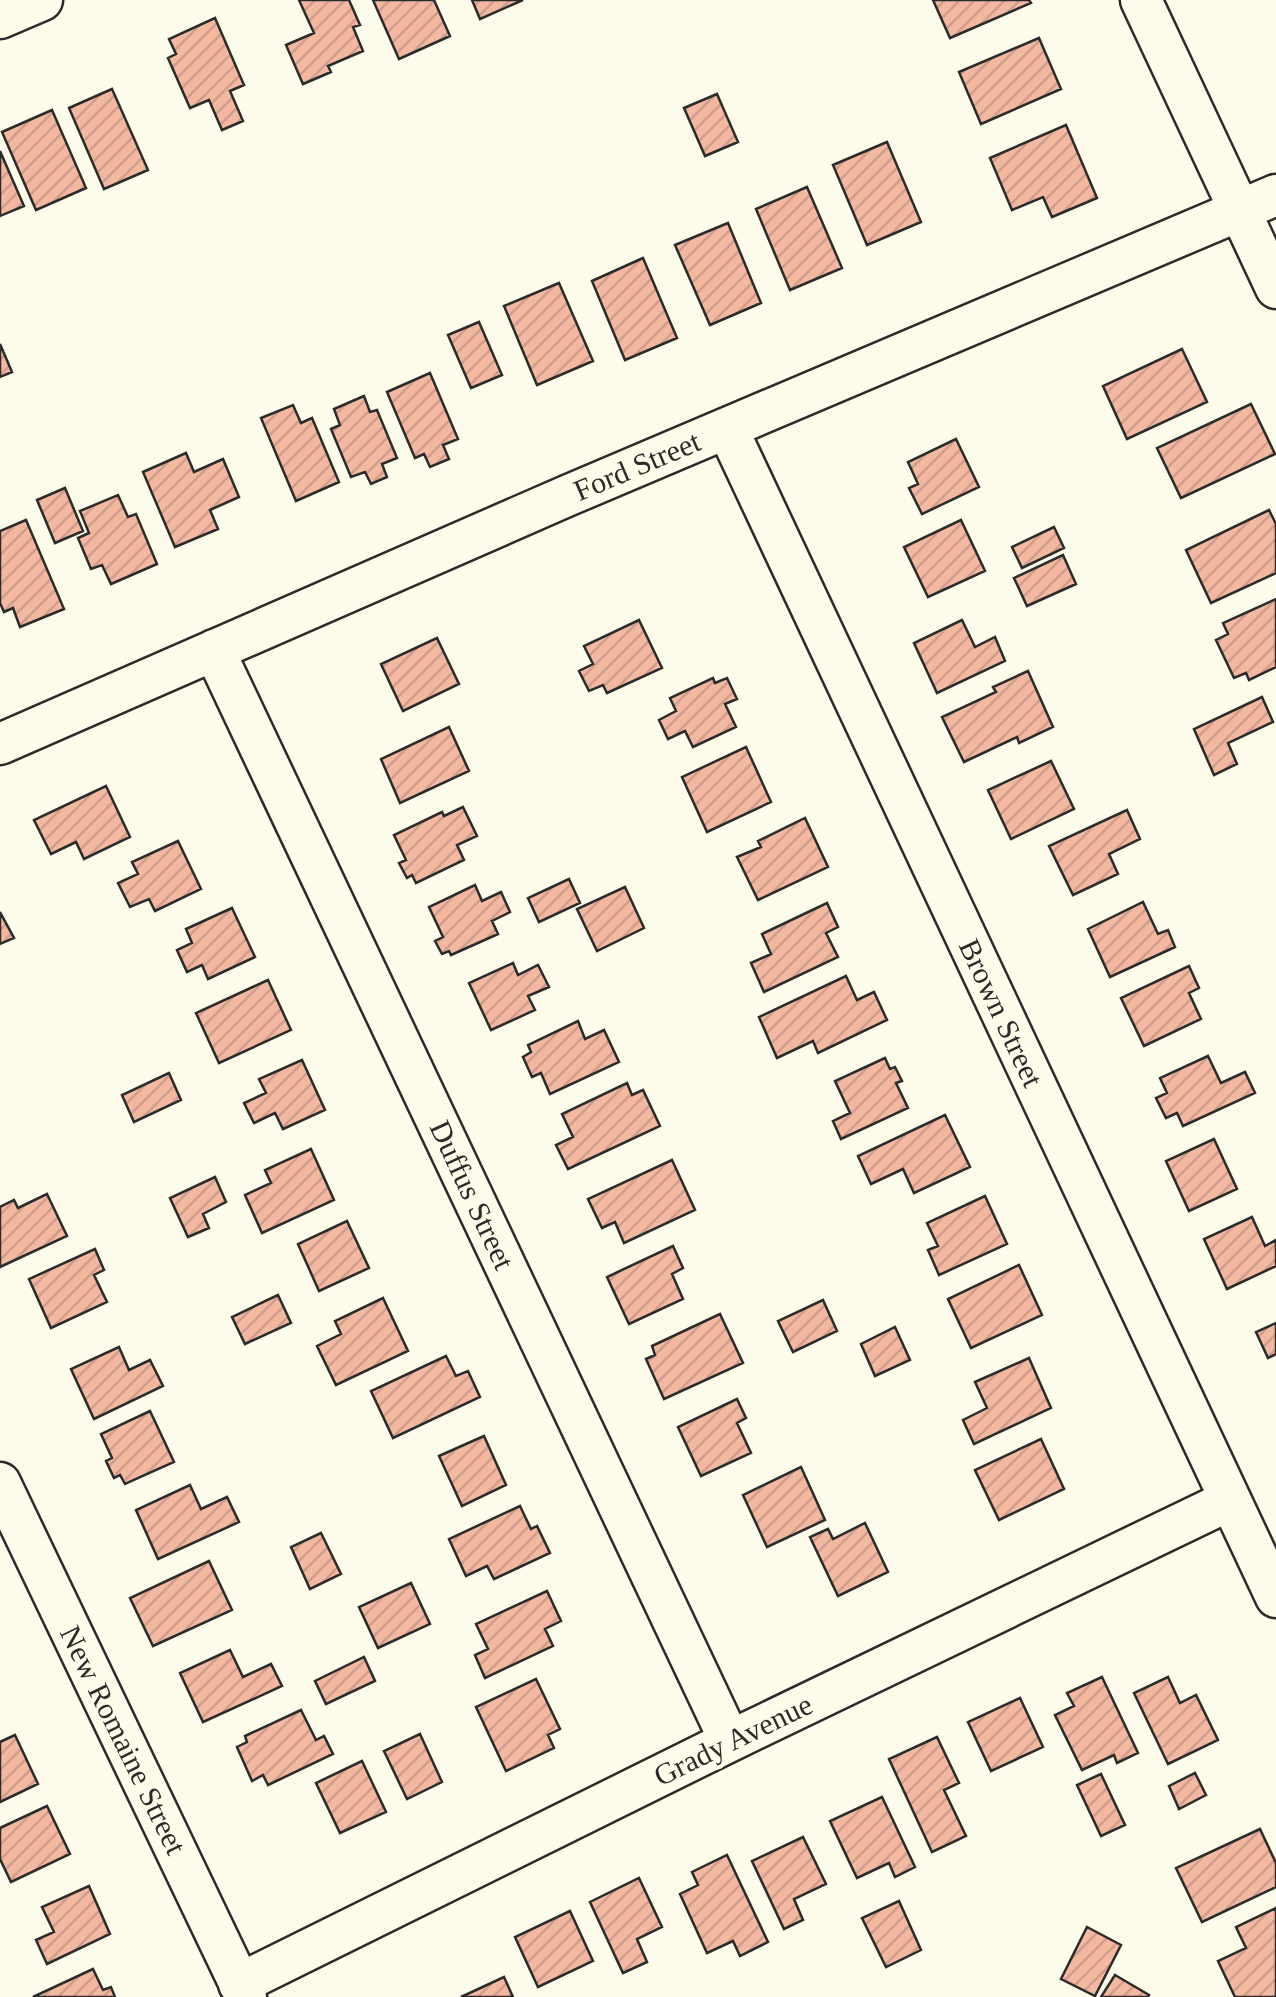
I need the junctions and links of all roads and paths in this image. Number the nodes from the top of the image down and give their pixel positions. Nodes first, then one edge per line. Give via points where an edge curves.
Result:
1 (42, 0) edge
2 (1141, 0) edge
3 (0, 18) edge
4 (1276, 195) edge
5 (1239, 211) junction
6 (1276, 288) edge
7 (727, 428) junction
8 (214, 650) junction
9 (0, 744) edge
10 (0, 1483) edge
11 (1230, 1500) junction
12 (1276, 1598) edge
13 (730, 1740) junction
14 (243, 1990) edge

1 - 3 street
2 - 5 street
4 - 5 street, Ford Street
5 - 6 street
5 - 7 street, Ford Street
7 - 8 street, Ford Street
7 - 11 street, Brown Street
8 - 9 street, Ford Street
8 - 13 street, Duffus Street
10 - 14 street, New Romaine Street
11 - 12 street, Brown Street
11 - 13 street, Grady Avenue
13 - 14 street, Grady Avenue

